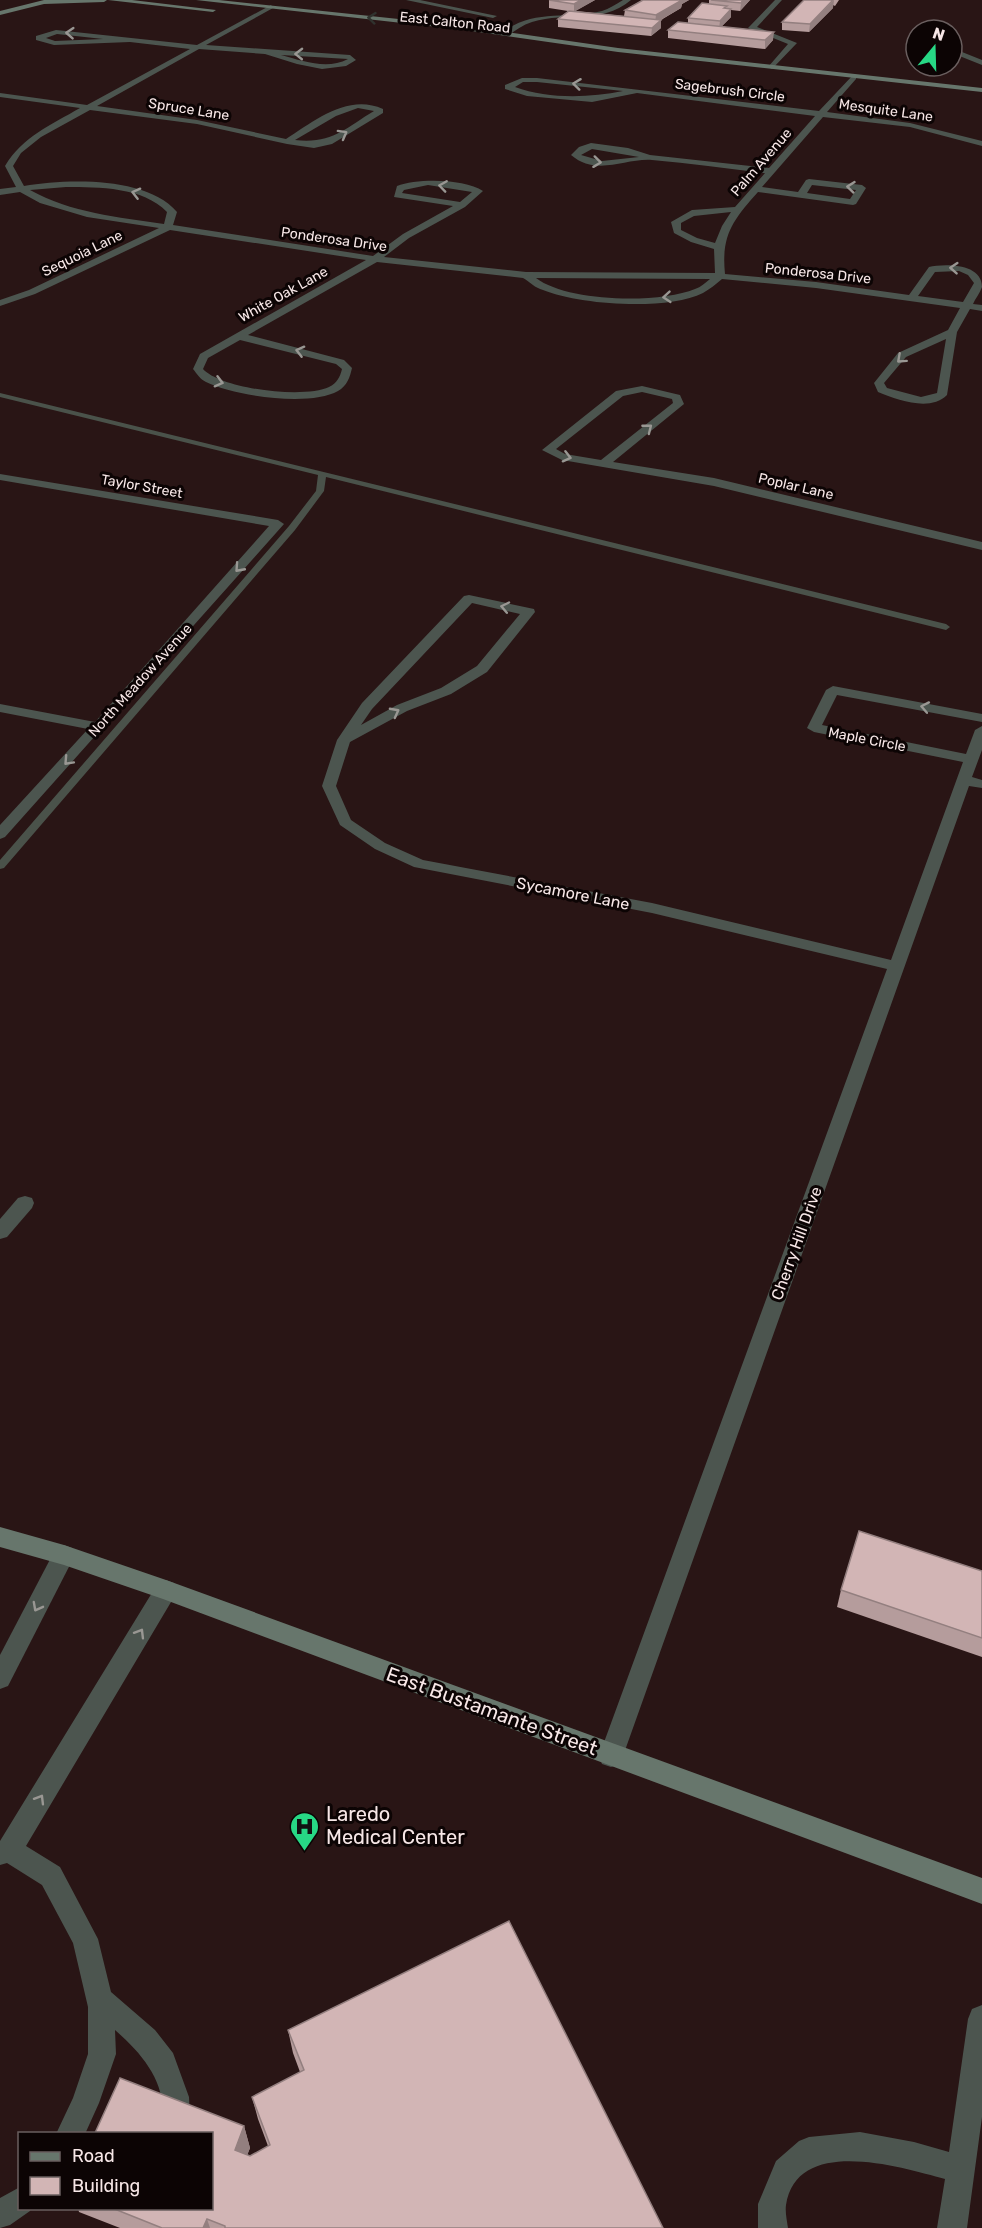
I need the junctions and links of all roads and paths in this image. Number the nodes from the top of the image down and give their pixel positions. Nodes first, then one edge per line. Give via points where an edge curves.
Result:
1 (104, 0) edge
2 (111, 0) edge
3 (199, 0) edge
4 (409, 0) edge
5 (627, 0) edge
6 (779, 0) edge
7 (271, 7) junction
8 (0, 13) edge
9 (256, 14) junction
10 (493, 16) dead end
11 (465, 28) junction
12 (451, 34) junction
13 (505, 34) junction
14 (128, 40) junction
15 (196, 47) junction
16 (618, 50) junction
17 (268, 53) junction
18 (964, 55) edge
19 (982, 63) edge
20 (772, 68) junction
21 (853, 77) junction
22 (982, 90) edge
23 (636, 91) junction
24 (0, 95) edge
25 (85, 107) junction
26 (821, 115) junction
27 (287, 142) junction
28 (982, 144) edge
29 (649, 157) junction
30 (770, 171) junction
31 (22, 189) junction
32 (755, 189) junction
33 (0, 192) edge
34 (801, 195) junction
35 (462, 206) junction
36 (738, 208) junction
37 (168, 228) junction
38 (718, 247) junction
39 (375, 259) junction
40 (526, 275) junction
41 (720, 276) junction
42 (912, 297) junction
43 (2, 301) edge
44 (968, 306) junction
45 (982, 308) edge
46 (952, 332) junction
47 (238, 336) junction
48 (603, 464) junction
49 (0, 477) edge
50 (278, 524) joint
51 (982, 546) edge
52 (0, 708) edge
53 (982, 718) edge
54 (98, 727) junction
55 (982, 730) edge
56 (344, 740) junction
57 (971, 759) junction
58 (973, 782) edge
59 (0, 834) edge
60 (895, 966) junction
61 (25, 1203) dead end
62 (0, 1232) edge
63 (0, 1537) edge
64 (64, 1555) junction
65 (166, 1590) junction
66 (0, 1678) edge
67 (611, 1756) junction
68 (5, 1851) edge
69 (982, 1891) edge
70 (100, 2000) junction
71 (982, 2019) edge
72 (71, 2132) edge
73 (172, 2132) edge
74 (960, 2169) junction
75 (18, 2202) edge
76 (0, 2215) edge
77 (773, 2228) edge
78 (952, 2228) edge

1 - 8 main road via 44,2
2 - 9 main road, East Calton Road
3 - 7 main road, East Calton Road
4 - 10 street
5 - 13 street via 606,13 533,18
6 - 20 street via 752,28 794,43
7 - 9 street
11 -> 7 main road, East Calton Road
9 - 12 main road, East Calton Road
9 - 15 street
11 - 12 main road
11 - 13 main road, East Calton Road
12 - 16 main road, East Calton Road
13 - 16 main road, East Calton Road
14 -> 14 street via 56,32 39,38 54,43
14 - 15 street
15 - 17 street
15 - 25 street
16 - 20 main road, East Calton Road
17 -> 17 street via 330,66 343,66 352,60 337,55
18 - 19 street
20 - 21 main road, East Calton Road
21 - 22 main road, East Calton Road
21 - 26 street, Palm Avenue
23 -> 23 street, Sagebrush Circle via 537,80 522,80 508,87 526,94 592,100
23 - 26 street, Sagebrush Circle
24 - 25 street, Spruce Lane
25 - 27 street, Spruce Lane via 196,122
25 - 31 street via 18,151 9,166
26 - 28 street, Mesquite Lane via 910,124
26 - 30 street, Palm Avenue
27 -> 27 street, Spruce Lane via 329,142 380,111 358,106 344,109
29 -> 29 street via 591,146 575,155 601,163
29 - 30 street
30 - 32 street, Palm Avenue
31 - 33 street
31 - 37 street, Ponderosa Drive via 43,201 90,215
37 -> 31 street via 172,212 167,204 153,198 106,186 65,184
32 - 34 street
32 - 36 street, Palm Avenue
34 -> 34 street via 853,202 862,188 809,182
35 -> 35 street via 479,191 421,182 400,188 397,195
35 - 39 street, White Oak Lane via 406,236
36 - 38 street, Palm Avenue
36 - 38 street via 692,213 676,222 677,231
37 - 39 street, Ponderosa Drive
37 - 43 street, Sequoia Lane via 32,292
38 - 41 street, Palm Avenue
39 - 40 street, Ponderosa Drive
39 - 47 street, White Oak Lane
40 - 41 street, Ponderosa Drive
41 -> 40 street via 699,291 683,295 619,300 543,288
41 - 42 street, Ponderosa Drive
42 - 44 street, Ponderosa Drive
44 -> 42 street via 979,283 976,274 967,269 932,269
44 - 45 street, Ponderosa Drive
44 - 46 street
46 -> 46 street via 902,355 879,383 882,390 898,396 938,399 942,395
47 -> 47 street, White Oak Lane via 204,356 198,369 207,379 257,392 308,396 332,390 344,380 347,368 340,362
48 -> 48 street, Poplar Lane via 679,404 676,397 642,389 621,393 548,450 562,457
48 - 51 street, Poplar Lane via 714,482
49 - 50 street, Taylor Street
50 -> 54 street, North Meadow Avenue
52 - 54 street
53 -> 57 street, Maple Circle via 833,690 814,728
54 -> 59 street, North Meadow Avenue
55 - 57 street, Cherry Hill Drive
56 -> 56 street, Sycamore Lane via 402,708 446,691 482,669 529,612 469,599 367,706
56 - 60 street, Sycamore Lane via 329,786 345,822 380,846 419,864 652,908
57 - 58 street, Cherry Hill Drive
58 - 60 street, Cherry Hill Drive
60 - 67 street, Cherry Hill Drive
61 - 62 street
63 - 64 main road, East Bustamante Street
64 - 65 main road, East Bustamante Street
64 -> 66 street
65 - 67 main road, East Bustamante Street
68 -> 65 street
67 - 69 main road, East Bustamante Street
68 - 70 street via 51,1876 85,1939
70 - 72 street via 102,2054 86,2103
70 - 73 street via 159,2054 171,2077 177,2105
71 - 74 street
74 - 77 street via 860,2145 808,2151 786,2171 772,2204
74 - 78 street
75 - 76 street

